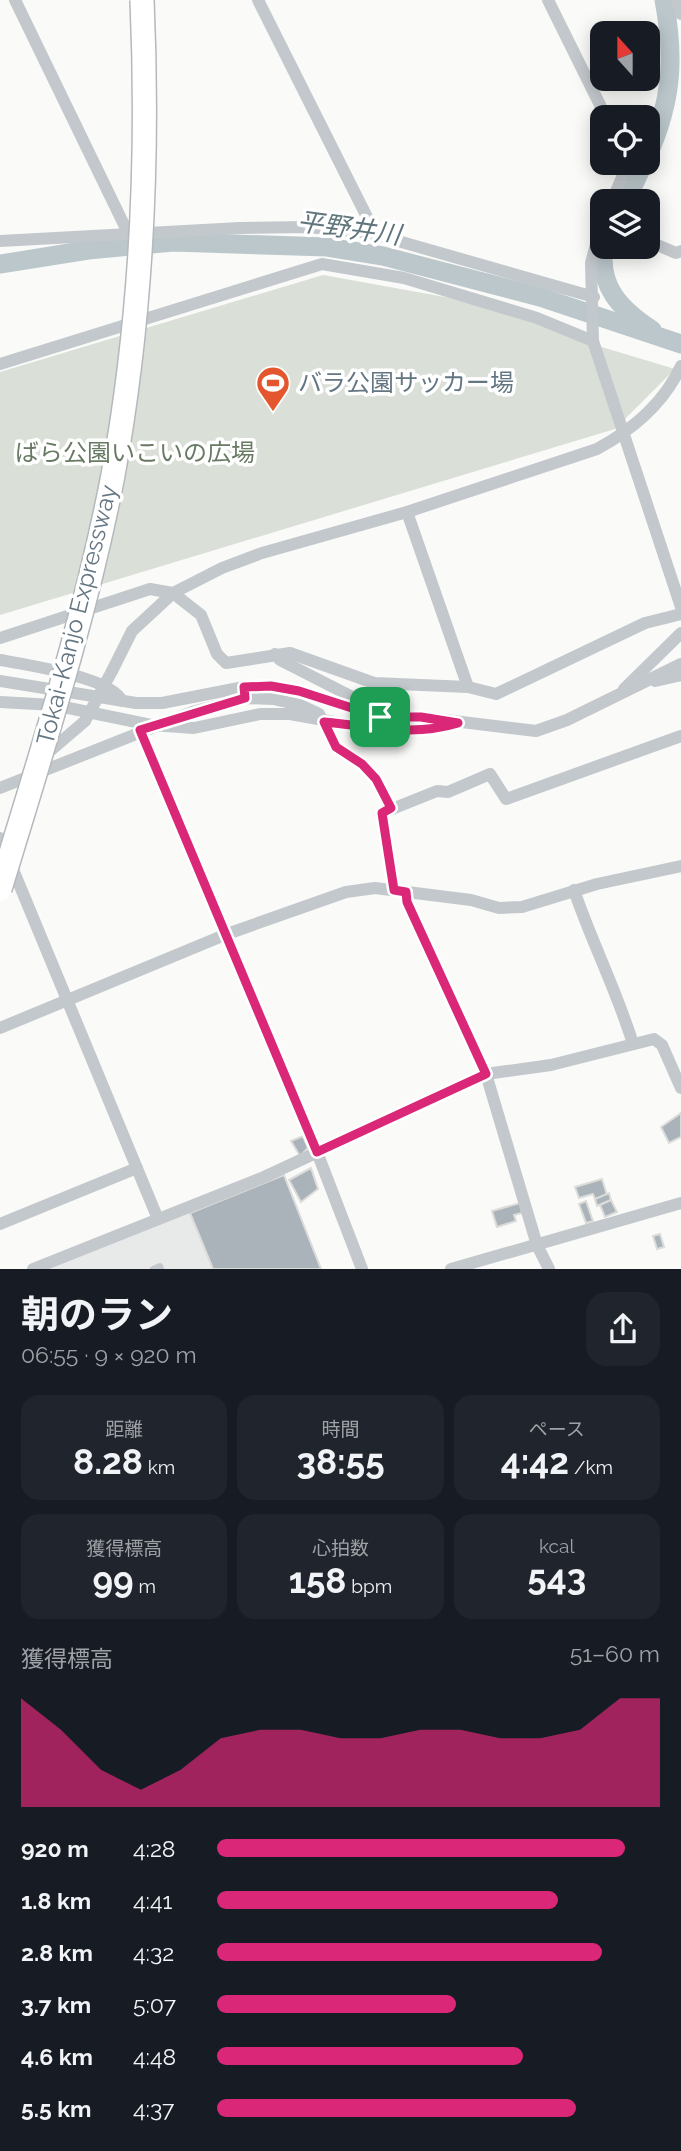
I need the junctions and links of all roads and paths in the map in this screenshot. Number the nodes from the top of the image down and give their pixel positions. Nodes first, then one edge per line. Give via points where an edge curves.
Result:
1 (16, 0) edge
2 (142, 0) edge
3 (258, 0) edge
4 (548, 0) edge
5 (677, 0) edge
6 (681, 14) edge
7 (600, 105) edge
8 (370, 233) junction
9 (129, 235) junction
10 (0, 241) edge
11 (660, 246) edge
12 (681, 251) edge
13 (592, 259) edge
14 (594, 299) junction
15 (594, 337) junction
16 (0, 364) edge
17 (679, 370) edge
18 (623, 435) junction
19 (407, 512) junction
20 (173, 593) junction
21 (681, 607) edge
22 (681, 614) edge
23 (681, 633) edge
24 (0, 638) edge
25 (275, 653) junction
26 (0, 660) edge
27 (681, 664) edge
28 (681, 675) edge
29 (650, 679) junction
30 (0, 681) edge
31 (468, 687) junction
32 (245, 693) junction
33 (619, 694) junction
34 (122, 701) junction
35 (0, 702) edge
36 (380, 717) junction
37 (324, 722) junction
38 (458, 723) junction
39 (146, 728) junction
40 (681, 736) edge
41 (6, 786) edge
42 (391, 808) junction
43 (0, 838) edge
44 (681, 866) edge
45 (0, 889) edge
46 (574, 890) junction
47 (400, 891) junction
48 (227, 934) junction
49 (67, 1000) junction
50 (0, 1028) edge
51 (633, 1044) junction
52 (486, 1074) junction
53 (681, 1088) edge
54 (317, 1152) junction
55 (137, 1168) junction
56 (681, 1203) edge
57 (158, 1219) junction
58 (0, 1224) edge
59 (537, 1245) junction
60 (33, 1269) edge
61 (153, 1269) edge
62 (161, 1269) edge
63 (362, 1269) edge
64 (451, 1269) edge
65 (548, 1269) edge

1 - 9 street
2 - 45 highway, Tokai-Kanjo Expressway, bridge via 145,180 140,278 113,476 89,581
3 - 8 street via 369,221
4 - 7 street
5 - 6 street
8 - 9 street via 267,228
8 - 14 street
9 - 10 street
11 - 12 street
13 - 14 street
14 - 15 street
15 - 16 street via 404,278 322,264
15 - 18 street
17 - 18 street via 658,401
18 - 19 street via 561,463
18 - 21 street
19 - 20 street via 262,553
19 - 31 street
20 - 24 street via 150,589
20 - 25 street via 201,615 217,654 226,663
20 - 41 street, bridge via 132,631 85,721
22 - 31 street via 645,623 496,694
23 - 33 street
25 - 31 street via 290,653 374,682
25 - 36 street via 280,660 374,708
26 - 34 street via 108,687
27 - 29 street
28 - 29 street via 658,683
29 - 33 street
30 - 34 street
32 - 34 street via 162,703
32 - 36 street via 271,686
32 - 37 street via 300,705 319,714
32 - 39 street
33 - 38 street via 536,731
35 - 39 street via 54,705
36 - 38 street
37 - 38 street via 385,731
37 - 39 street via 290,714 260,714 194,728
37 - 42 street via 336,747 376,779
39 - 41 street
39 - 48 street
40 - 42 street via 506,799 490,774
42 - 47 street via 382,813
43 - 49 street
44 - 46 street
46 - 47 street via 522,907 499,908
46 - 51 street
47 - 48 street via 345,892
47 - 52 street
48 - 49 street
48 - 54 street
49 - 50 street
49 - 55 street
51 - 52 street via 551,1065
51 - 53 street via 654,1039 662,1045
52 - 54 street
52 - 59 street
54 - 57 street
54 - 63 street
55 - 57 street
55 - 58 street
56 - 59 street
57 - 60 street
59 - 64 street
59 - 65 street
61 - 62 lane

